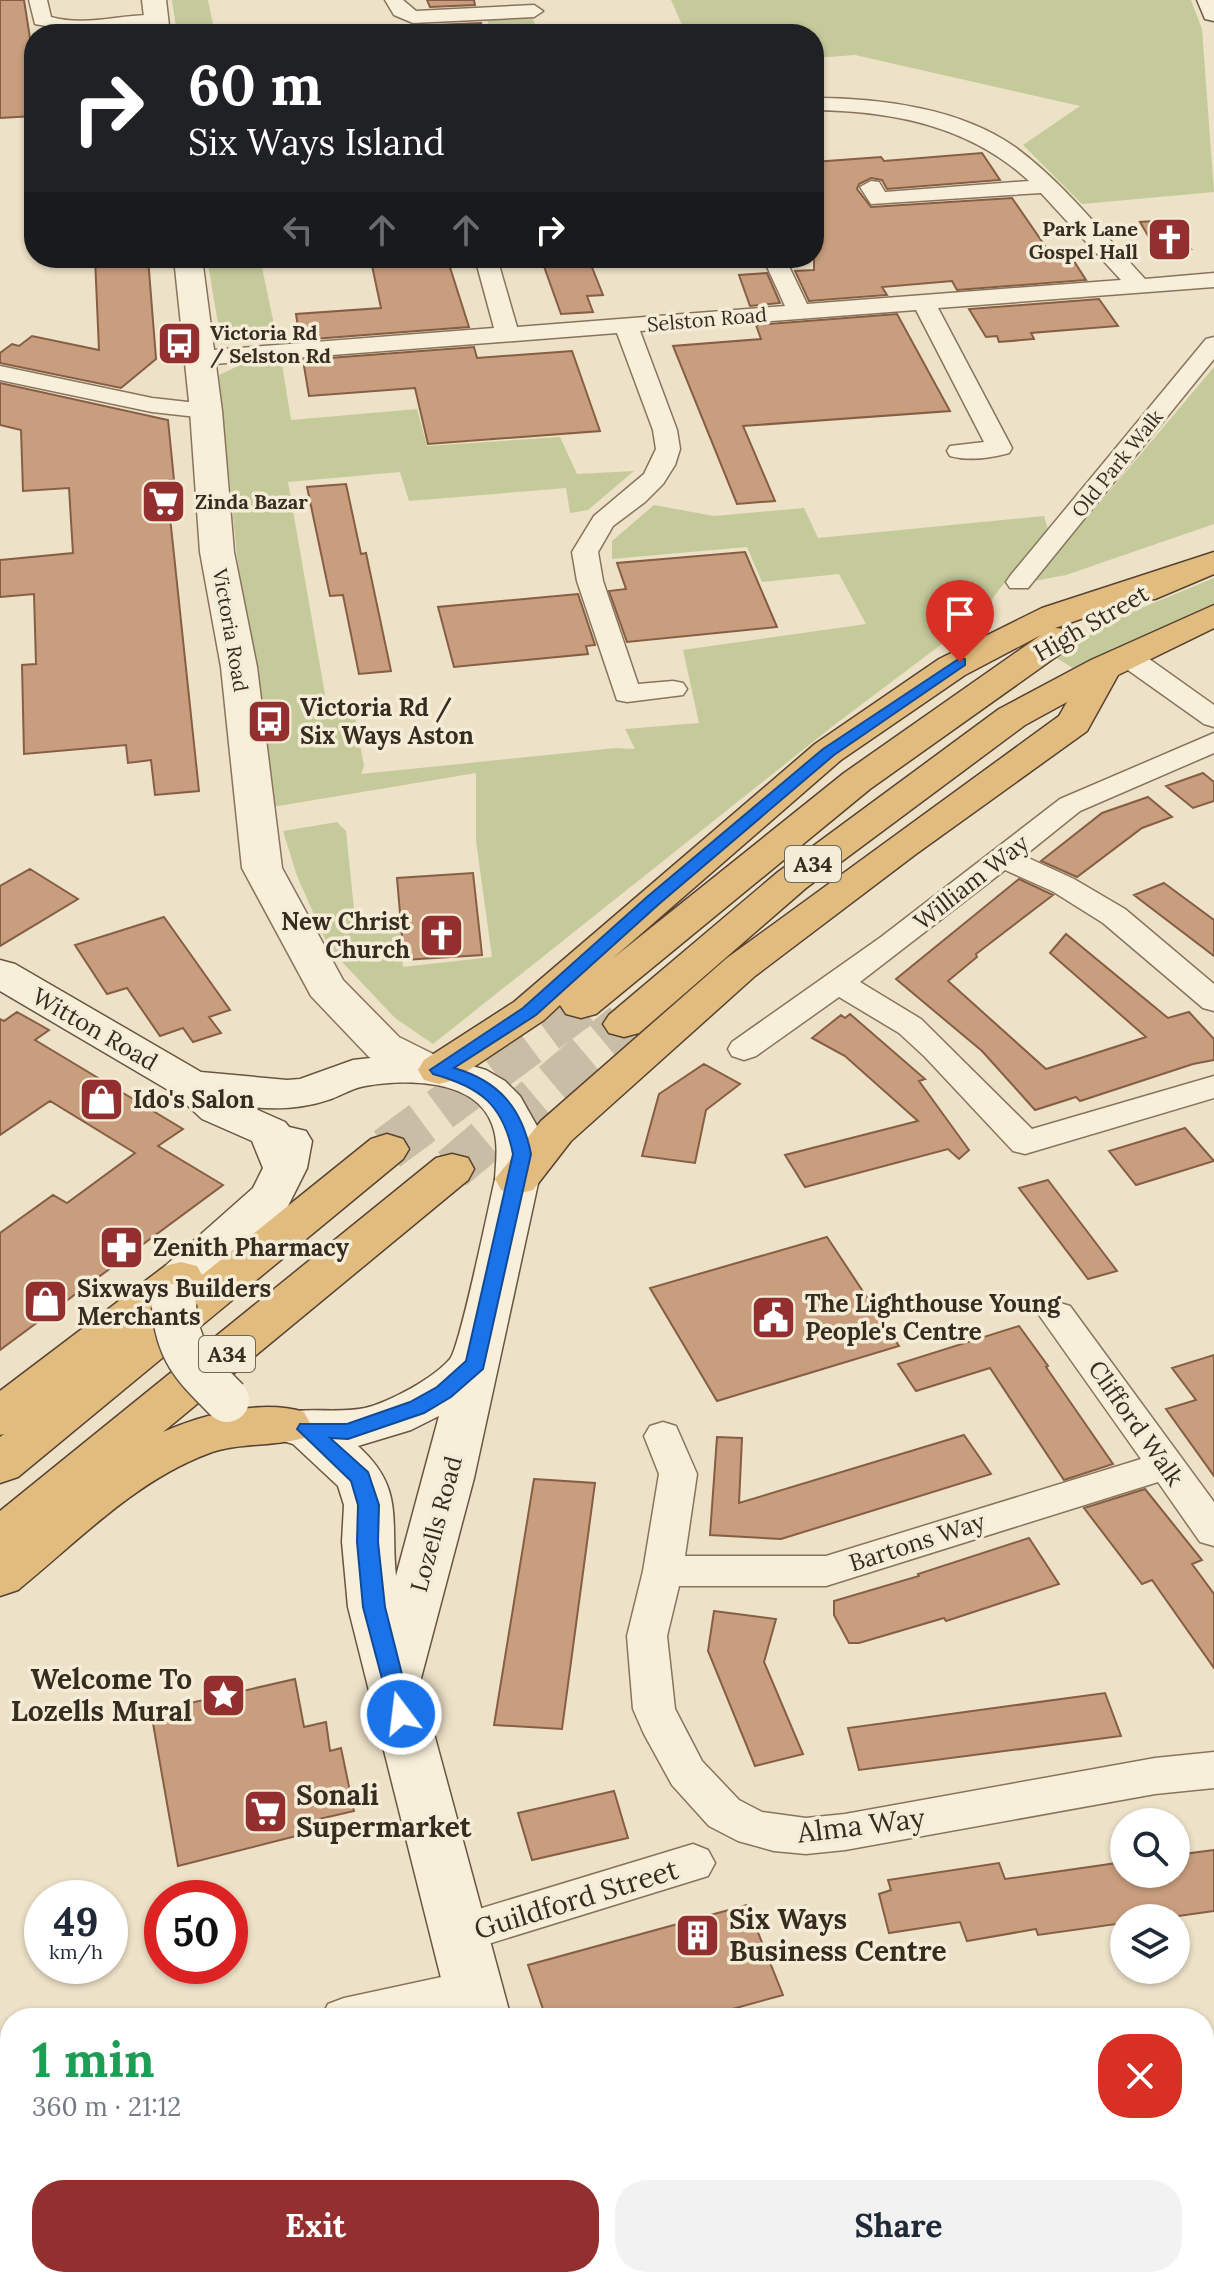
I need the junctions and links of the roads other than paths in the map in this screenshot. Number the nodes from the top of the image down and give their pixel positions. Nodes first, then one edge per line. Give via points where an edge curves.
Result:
1 (38, 0) edge
2 (394, 0) edge
3 (1209, 0) edge
4 (502, 7) edge
5 (534, 11) dead end
6 (1214, 14) edge
7 (156, 18) edge
8 (54, 24) edge
9 (102, 24) edge
10 (824, 104) edge
11 (1045, 186) junction
12 (871, 187) dead end
13 (189, 268) edge
14 (489, 268) edge
15 (779, 268) edge
16 (1214, 280) edge
17 (1141, 288) junction
18 (924, 303) junction
19 (799, 312) junction
20 (626, 326) junction
21 (507, 334) junction
22 (1214, 344) edge
23 (201, 358) junction
24 (0, 373) edge
25 (206, 411) junction
26 (959, 451) dead end
27 (1214, 562) edge
28 (1168, 579) junction
29 (1019, 582) dead end
30 (1214, 615) edge
31 (1116, 662) junction
32 (673, 689) dead end
33 (1214, 718) edge
34 (1214, 742) edge
35 (1003, 858) junction
36 (0, 973) edge
37 (838, 982) junction
38 (326, 987) junction
39 (1214, 1001) edge
40 (581, 1005) tunnel mouth
41 (624, 1024) tunnel mouth
42 (744, 1049) dead end
43 (433, 1069) junction
44 (343, 1077) junction
45 (190, 1084) junction
46 (1214, 1087) edge
47 (387, 1149) tunnel mouth
48 (285, 1168) junction
49 (452, 1169) tunnel mouth
50 (517, 1179) junction
51 (178, 1292) junction
52 (1057, 1315) dead end
53 (476, 1364) junction
54 (0, 1417) edge
55 (297, 1427) junction
56 (663, 1436) dead end
57 (0, 1464) edge
58 (1164, 1466) junction
59 (1214, 1531) edge
60 (0, 1539) edge
61 (663, 1571) junction
62 (0, 1576) edge
63 (393, 1683) junction
64 (1214, 1770) edge
65 (693, 1863) dead end
66 (459, 1934) junction
67 (477, 2004) edge
68 (439, 2008) edge

1 - 8 street via 42,20
2 - 4 street via 413,17
3 - 6 main road
4 - 5 street
7 - 9 street
10 - 11 street via 874,106 966,131 1007,151
11 - 12 street via 879,199
11 - 17 street
13 - 23 main road, Victoria Road
14 - 21 street
15 - 19 street
16 - 17 street, Selston Road
17 - 18 street, Selston Road
18 - 19 street, Selston Road
18 - 26 street via 1000,448
19 - 20 street, Selston Road
20 - 21 street, Selston Road
20 - 32 street via 668,449 654,479 603,521 585,552 627,694
21 - 23 street, Selston Road
22 - 29 street, Old Park Walk
23 - 25 main road, Victoria Road
24 - 25 street
25 - 38 main road, Victoria Road via 217,552 239,667 262,868
27 - 28 highway, High Street / A34
28 - 40 highway, High Street / A34 via 1080,625 975,695 857,781
28 - 43 highway via 1054,615 960,662 828,752 529,1011
30 - 31 highway, High Street / A34
31 - 33 street
31 - 41 highway, A34 via 1012,717 792,880
31 - 50 highway via 1074,723 741,967 556,1131
34 - 35 street, William Way via 1070,805
35 - 37 street, William Way
35 - 39 street via 1114,916
36 - 45 main road, Witton Road
37 - 42 street, William Way
37 - 46 street via 910,1026 1025,1143
38 - 43 main road, Victoria Road via 384,1047
38 - 44 main road, Victoria Road via 347,1052
43 - 44 main road, Witton Road
43 - 50 main road, Lozells Road via 473,1079 497,1097 519,1136
44 - 45 main road, Witton Road via 304,1093 285,1094
44 - 48 main road via 293,1124
45 - 48 main road, Witton Road via 217,1109 270,1132
47 - 57 highway, A34
48 - 51 main road via 271,1197
49 - 60 highway, A34
50 - 53 main road, Lozells Road
51 - 54 highway
51 - 55 main road, bridge via 175,1334 185,1357 227,1400
52 - 58 street, Clifford Walk
53 - 55 main road via 417,1407 348,1432
53 - 63 main road, Lozells Road
55 - 62 highway via 217,1434 160,1455 124,1477
55 - 63 main road, Lozells Road via 360,1477 369,1505 374,1607
56 - 61 street, Alma Way via 678,1474
58 - 59 street, Clifford Walk
58 - 61 street, Bartons Way via 826,1571
61 - 64 street, Alma Way via 647,1636 654,1709 687,1773 724,1813 753,1828 806,1836 845,1832
63 - 66 main road, Lozells Road
65 - 66 street, Guildford Street
66 - 67 main road, Lozells Road
67 - 68 street

